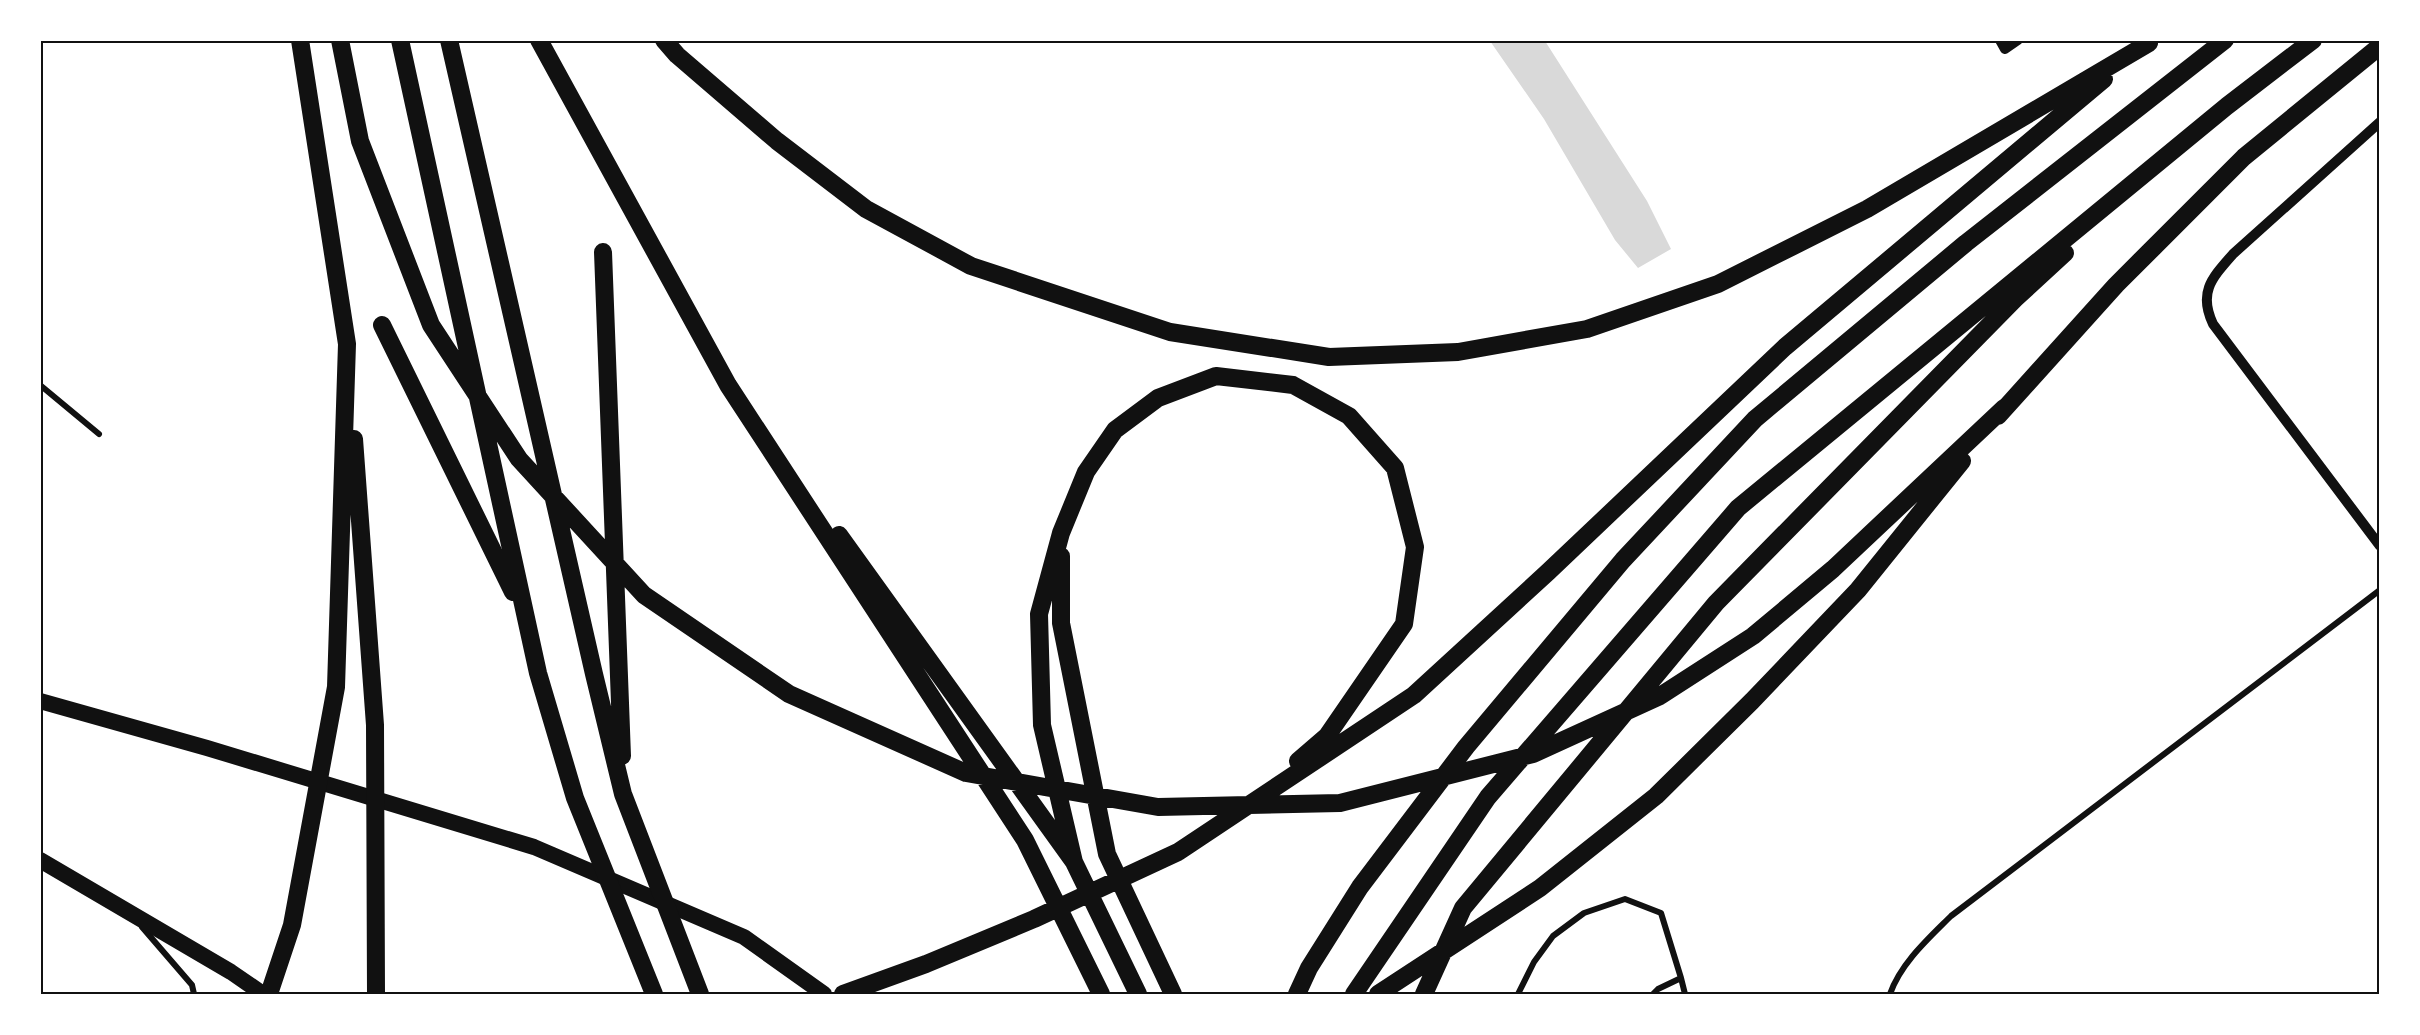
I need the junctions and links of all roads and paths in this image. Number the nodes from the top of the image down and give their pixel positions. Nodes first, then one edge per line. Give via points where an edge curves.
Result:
1 (300, 40) edge
2 (340, 40) edge
3 (400, 40) edge
4 (449, 40) edge
5 (539, 40) edge
6 (664, 40) edge
7 (2000, 40) edge
8 (2018, 40) edge
9 (2226, 40) edge
10 (2313, 40) edge
11 (2150, 42) edge
12 (2379, 46) edge
13 (2227, 106) junction
14 (2379, 122) edge
15 (603, 252) dead end
16 (382, 325) dead end
17 (347, 344) junction
18 (40, 385) edge
19 (728, 385) junction
20 (2004, 408) junction
21 (99, 434) dead end
22 (1061, 533) junction
23 (2379, 546) edge
24 (2379, 590) edge
25 (526, 618) junction
26 (40, 700) edge
27 (623, 794) junction
28 (1230, 818) junction
29 (40, 860) edge
30 (1074, 862) junction
31 (130, 913) junction
32 (1681, 978) junction
33 (699, 992) edge
34 (194, 994) edge
35 (263, 994) edge
36 (269, 994) edge
37 (376, 994) edge
38 (654, 994) edge
39 (824, 994) edge
40 (843, 994) edge
41 (1101, 994) edge
42 (1138, 994) edge
43 (1173, 994) edge
44 (1297, 994) edge
45 (1354, 994) edge
46 (1378, 994) edge
47 (1424, 994) edge
48 (1518, 994) edge
49 (1653, 994) edge
50 (1685, 994) edge
51 (1890, 994) edge

1 - 17 highway
2 - 20 highway via 360,141 431,325 519,459 644,595 789,694 966,773 1158,807 1340,803 1533,754 1660,696 1753,636 1833,569
3 - 25 highway
4 - 27 highway
5 - 19 highway
6 - 11 highway via 676,55 777,141 866,209 971,266 1170,332 1329,357 1458,352 1587,329 1718,284 1867,209
7 - 8 street via 2005,49
9 - 44 highway via 1966,243 1755,419 1623,561 1466,747 1360,887
10 - 13 highway
11 - 28 highway via 1785,347 1413,695
12 - 20 highway via 2244,157 2116,285
13 - 45 highway via 1738,508 1488,797
13 - 47 highway via 2015,299 1716,603 1463,908
14 - 23 street via 2233,254 2216,273 2206,297 2213,324
15 - 27 highway
16 - 25 highway
17 - 36 highway via 336,687 292,925
17 - 37 highway via 375,725
18 - 21 street
19 - 30 highway via 906,624
19 - 41 highway via 1025,840
20 - 46 highway via 1858,590 1656,796 1540,888
22 - 28 highway via 1086,472 1115,430 1158,398 1216,375 1293,385 1349,416 1395,468 1415,547 1404,624 1327,736
22 - 30 highway via 1039,614 1042,724
22 - 43 highway via 1061,623 1107,854
24 - 51 street via 1951,916 1920,947
25 - 38 highway via 575,798
26 - 39 highway via 534,848 744,937
27 - 33 highway
28 - 40 highway via 1178,852 1034,919
29 - 31 highway
30 - 42 highway
31 - 34 street via 192,985
31 - 35 highway
32 - 48 street via 1661,913 1625,899 1584,913 1553,936
32 - 49 street
32 - 50 street

